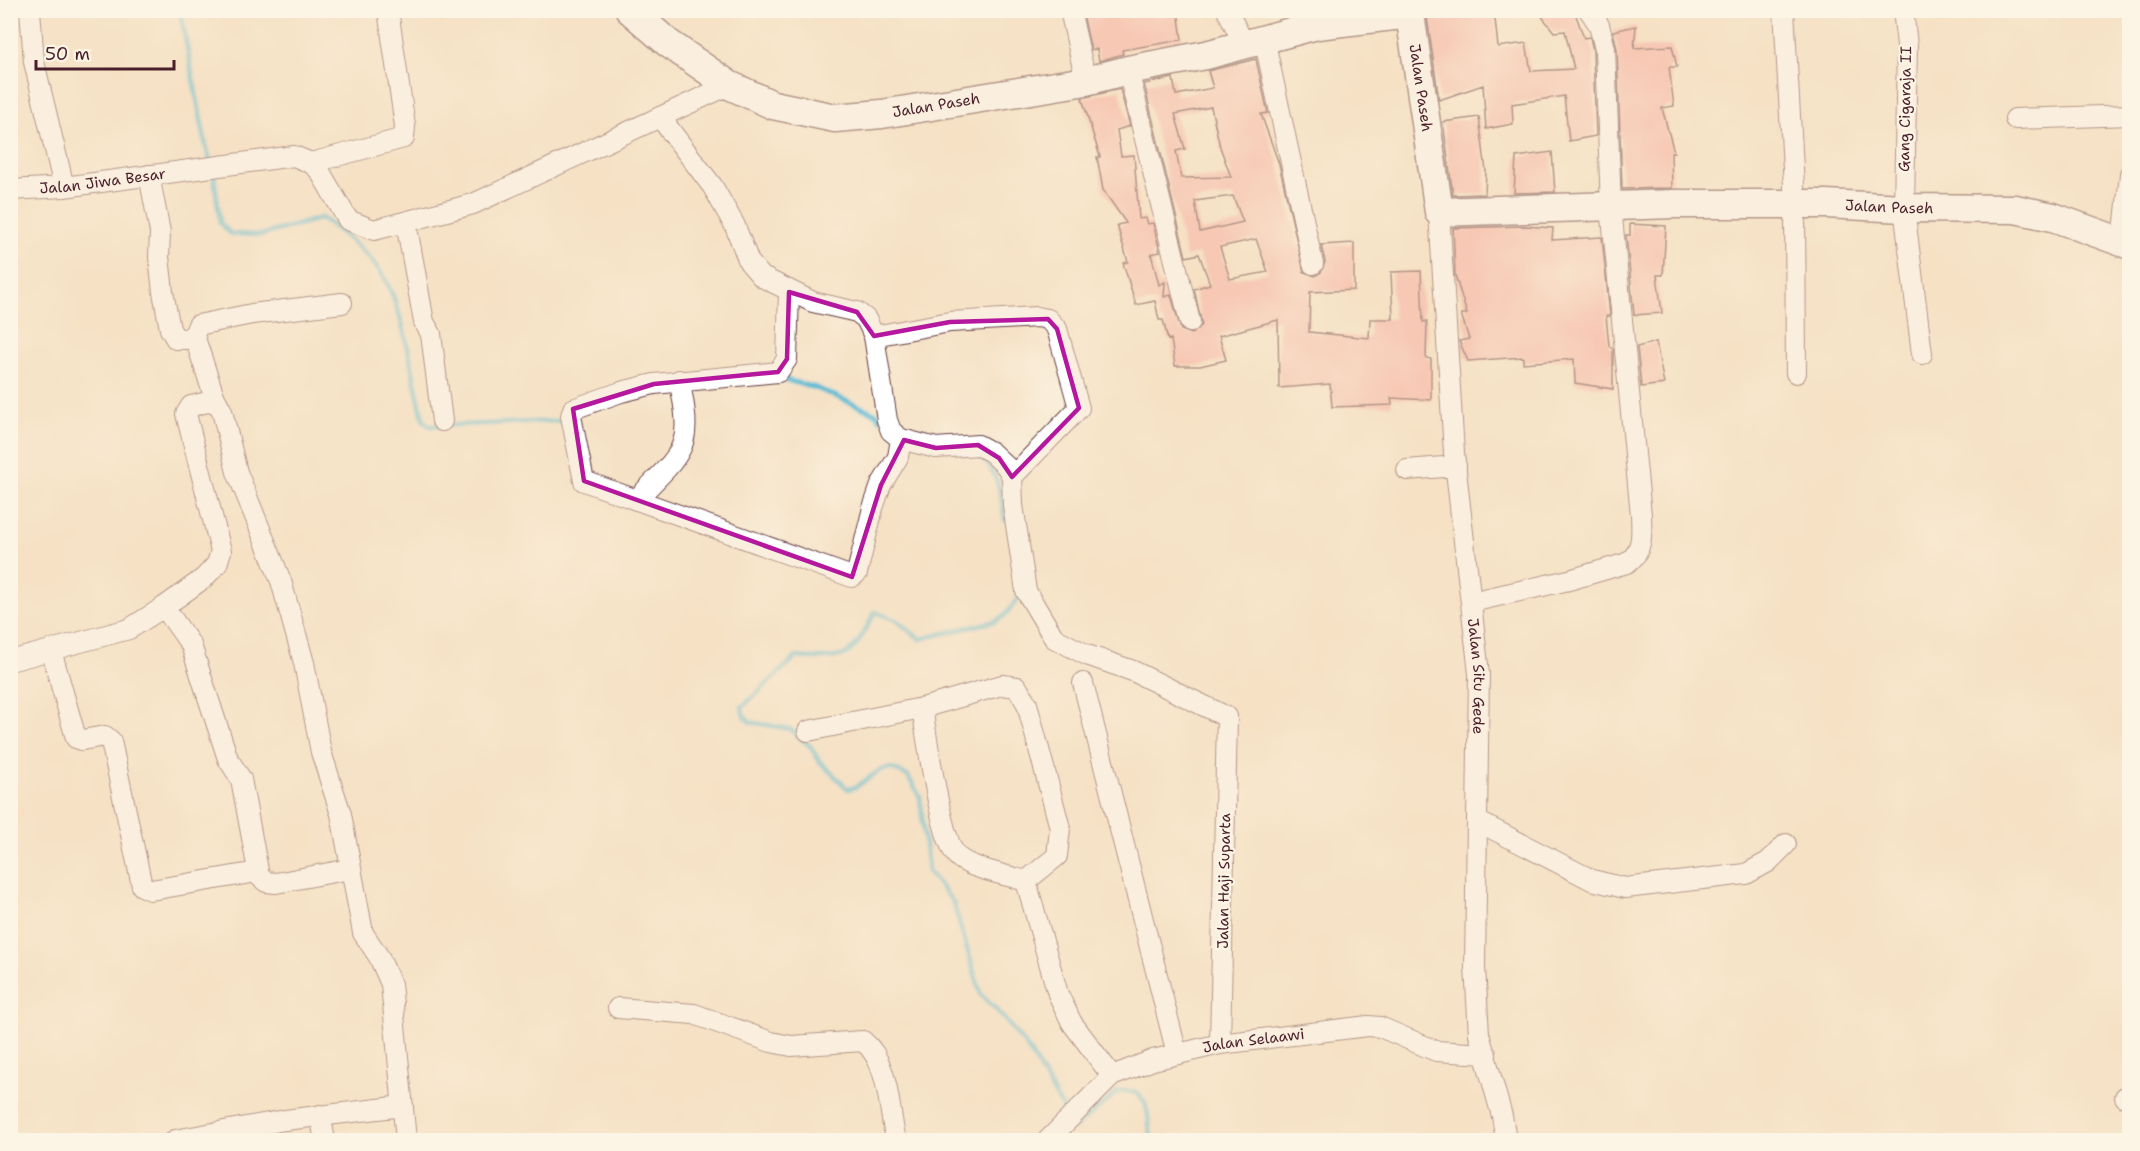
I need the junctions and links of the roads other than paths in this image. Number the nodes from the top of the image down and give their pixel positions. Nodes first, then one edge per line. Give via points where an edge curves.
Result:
1 (30, 10) edge
2 (388, 10) edge
3 (630, 10) edge
4 (1070, 10) edge
5 (1227, 10) edge
6 (1589, 10) edge
7 (1784, 10) edge
8 (1904, 10) edge
9 (1410, 12) edge
10 (1254, 41) junction
11 (1128, 70) junction
12 (1086, 81) junction
13 (729, 86) junction
14 (2130, 115) edge
15 (660, 117) junction
16 (2015, 119) dead end
17 (311, 163) junction
18 (2130, 174) edge
19 (149, 175) junction
20 (64, 187) junction
21 (10, 190) edge
22 (1796, 204) junction
23 (1611, 207) junction
24 (1904, 208) junction
25 (1439, 212) junction
26 (406, 222) junction
27 (2126, 243) edge
28 (1313, 264) dead end
29 (789, 292) junction
30 (342, 303) dead end
31 (1190, 322) dead end
32 (194, 335) junction
33 (874, 336) junction
34 (1922, 354) dead end
35 (1796, 373) dead end
36 (680, 386) junction
37 (214, 396) junction
38 (442, 421) dead end
39 (901, 444) junction
40 (1456, 466) junction
41 (1407, 470) dead end
42 (1012, 477) junction
43 (636, 500) junction
44 (1471, 602) junction
45 (164, 608) junction
46 (51, 650) junction
47 (10, 661) edge
48 (1083, 683) dead end
49 (922, 708) junction
50 (808, 731) dead end
51 (1477, 821) junction
52 (1786, 844) dead end
53 (350, 868) junction
54 (257, 873) junction
55 (1026, 881) junction
56 (618, 1008) dead end
57 (1220, 1044) junction
58 (1177, 1054) junction
59 (1486, 1054) junction
60 (1112, 1076) junction
61 (403, 1106) junction
62 (320, 1115) junction
63 (1048, 1139) edge
64 (175, 1140) edge
65 (325, 1140) edge
66 (406, 1140) edge
67 (896, 1140) edge
68 (1506, 1140) edge

1 - 20 street via 34,62
2 - 17 street via 404,138
3 - 13 street, Jalan Paseh via 668,43
4 - 12 street
5 - 10 street
6 - 23 street via 1599,25 1605,49
7 - 22 street
8 - 24 street, Gang Cigaraja II
9 - 10 street, Jalan Paseh via 1317,25
9 - 25 street, Jalan Paseh
10 - 11 street, Jalan Paseh via 1206,56
10 - 28 street
11 - 12 street, Jalan Paseh
11 - 31 street
12 - 13 street, Jalan Paseh via 835,118 773,105
13 - 15 street
14 - 16 street
15 - 26 street via 473,204
15 - 29 street via 713,187 749,262 762,277
17 - 19 street, Jalan Jiwa Besar via 294,156
17 - 26 street via 320,170 348,220 355,225 374,230
18 - 27 street
19 - 20 street, Jalan Jiwa Besar
19 - 32 street via 160,232 160,272 170,329 176,339
20 - 21 street, Jalan Jiwa Besar
22 - 23 street, Jalan Paseh
22 - 24 street, Jalan Paseh
22 - 35 street
23 - 25 street, Jalan Paseh
23 - 44 street via 1641,515 1638,552 1626,563
24 - 27 street, Jalan Paseh via 2015,209 2053,217
24 - 34 street, Gang Cigaraja II
25 - 40 street, Jalan Situ Gede
26 - 38 street via 424,322 431,334
29 - 33 street via 857,312 866,319
29 - 36 street via 787,359 782,369
30 - 32 street via 198,325
32 - 37 street
33 - 39 street via 887,420
33 - 42 street via 950,322 1048,319 1057,329 1079,408
36 - 43 street via 686,438 672,461
36 - 43 street via 621,392 573,409 584,481
37 - 45 street via 212,401 191,406 186,414 220,551 217,564
37 - 53 street via 222,411 237,472 284,591
39 - 42 street via 936,448 978,445 999,458
39 - 43 street via 881,485 852,576
40 - 41 street
40 - 44 street, Jalan Situ Gede
42 - 57 street, Jalan Haji Suparta via 1026,591 1054,638 1227,717
44 - 51 street, Jalan Situ Gede via 1479,674
45 - 46 street via 129,629
45 - 54 street via 191,645 228,759 241,779
46 - 47 street
46 - 54 street via 76,738 105,736 111,741 142,886 151,890
48 - 58 street
49 - 50 street
49 - 55 street via 946,834 956,855 970,864
49 - 55 street via 1002,685 1017,687 1027,704 1060,828 1057,856
51 - 52 street via 1592,880 1626,888 1746,874 1768,862
51 - 59 street, Jalan Situ Gede via 1475,967 1479,1034
53 - 54 street via 276,883 266,882
53 - 61 street via 363,933 391,984
55 - 60 street via 1058,994 1072,1023
56 - 67 street via 694,1014 791,1046 863,1041 872,1049 887,1090
57 - 58 street, Jalan Selaawi
57 - 59 street, Jalan Selaawi via 1368,1026 1380,1027 1436,1051
58 - 60 street, Jalan Selaawi
59 - 68 street, Jalan Situ Gede
60 - 63 street, Jalan Selaawi
61 - 62 street
61 - 66 street
62 - 64 street
62 - 65 street

